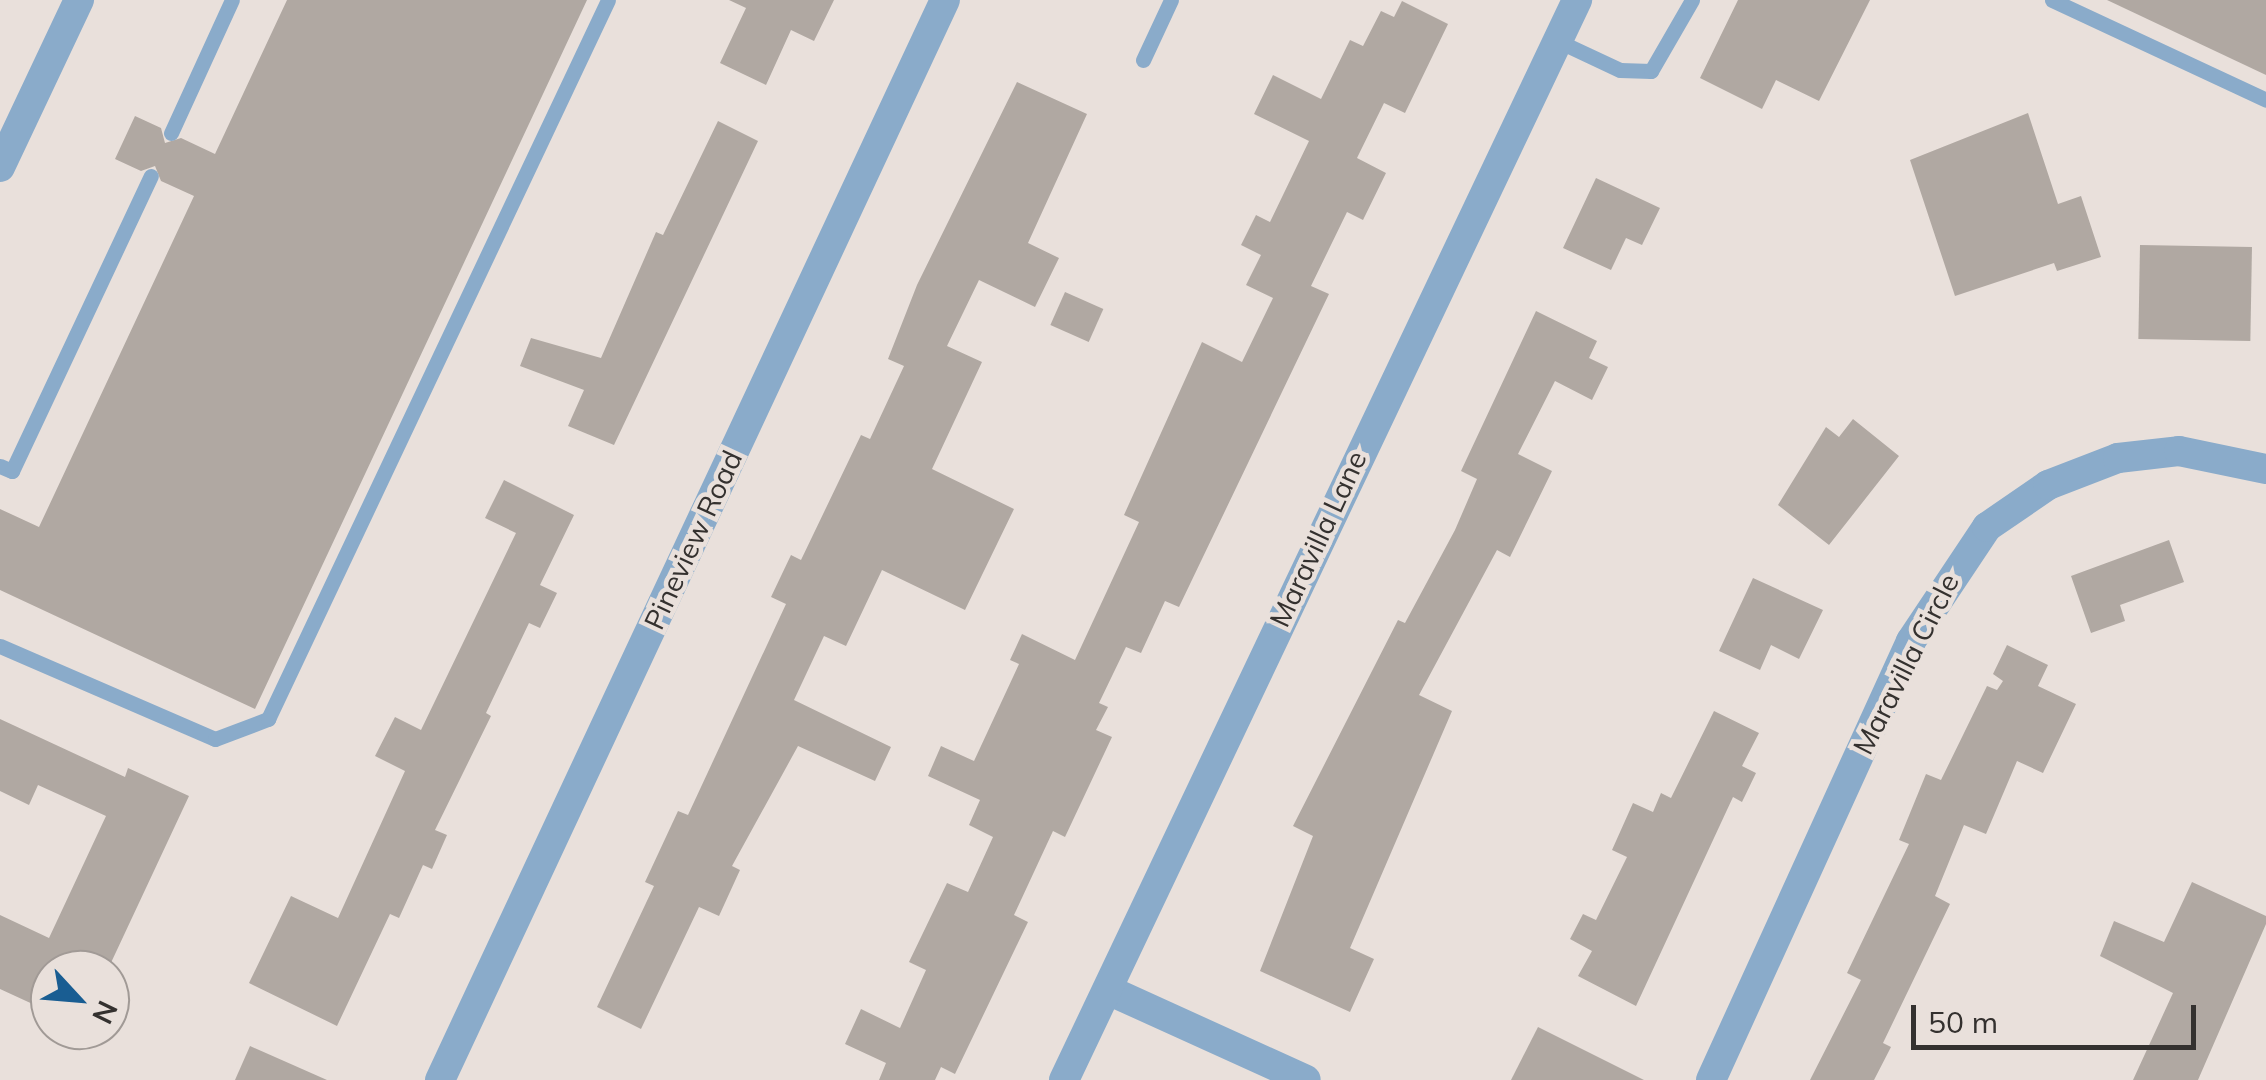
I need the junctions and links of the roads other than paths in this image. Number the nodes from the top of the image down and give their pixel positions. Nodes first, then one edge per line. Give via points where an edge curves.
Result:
1 (78, 0) edge
2 (232, 0) edge
3 (608, 0) edge
4 (945, 0) edge
5 (1171, 0) edge
6 (1577, 0) edge
7 (1692, 0) edge
8 (2052, 0) edge
9 (1558, 40) junction
10 (1143, 60) dead end
11 (2266, 100) edge
12 (171, 133) dead end
13 (0, 167) edge
14 (151, 176) dead end
15 (0, 466) edge
16 (2266, 469) edge
17 (0, 646) edge
18 (1108, 990) junction
19 (440, 1080) edge
20 (1064, 1080) edge
21 (1306, 1080) edge
22 (1711, 1080) edge

1 - 13 street
2 - 12 lane
3 - 17 lane via 268,719 215,739
4 - 19 street, Pineview Road
5 - 10 lane
6 - 9 street, Maravilla Lane
7 - 9 lane via 1650,71 1635,74
8 - 11 lane
9 - 18 street, Maravilla Lane
14 - 15 lane via 12,471
16 - 22 street, Maravilla Circle via 2179,451 2118,458 2048,485 1987,527 1911,641
18 - 20 street, Maravilla Lane
18 - 21 street

